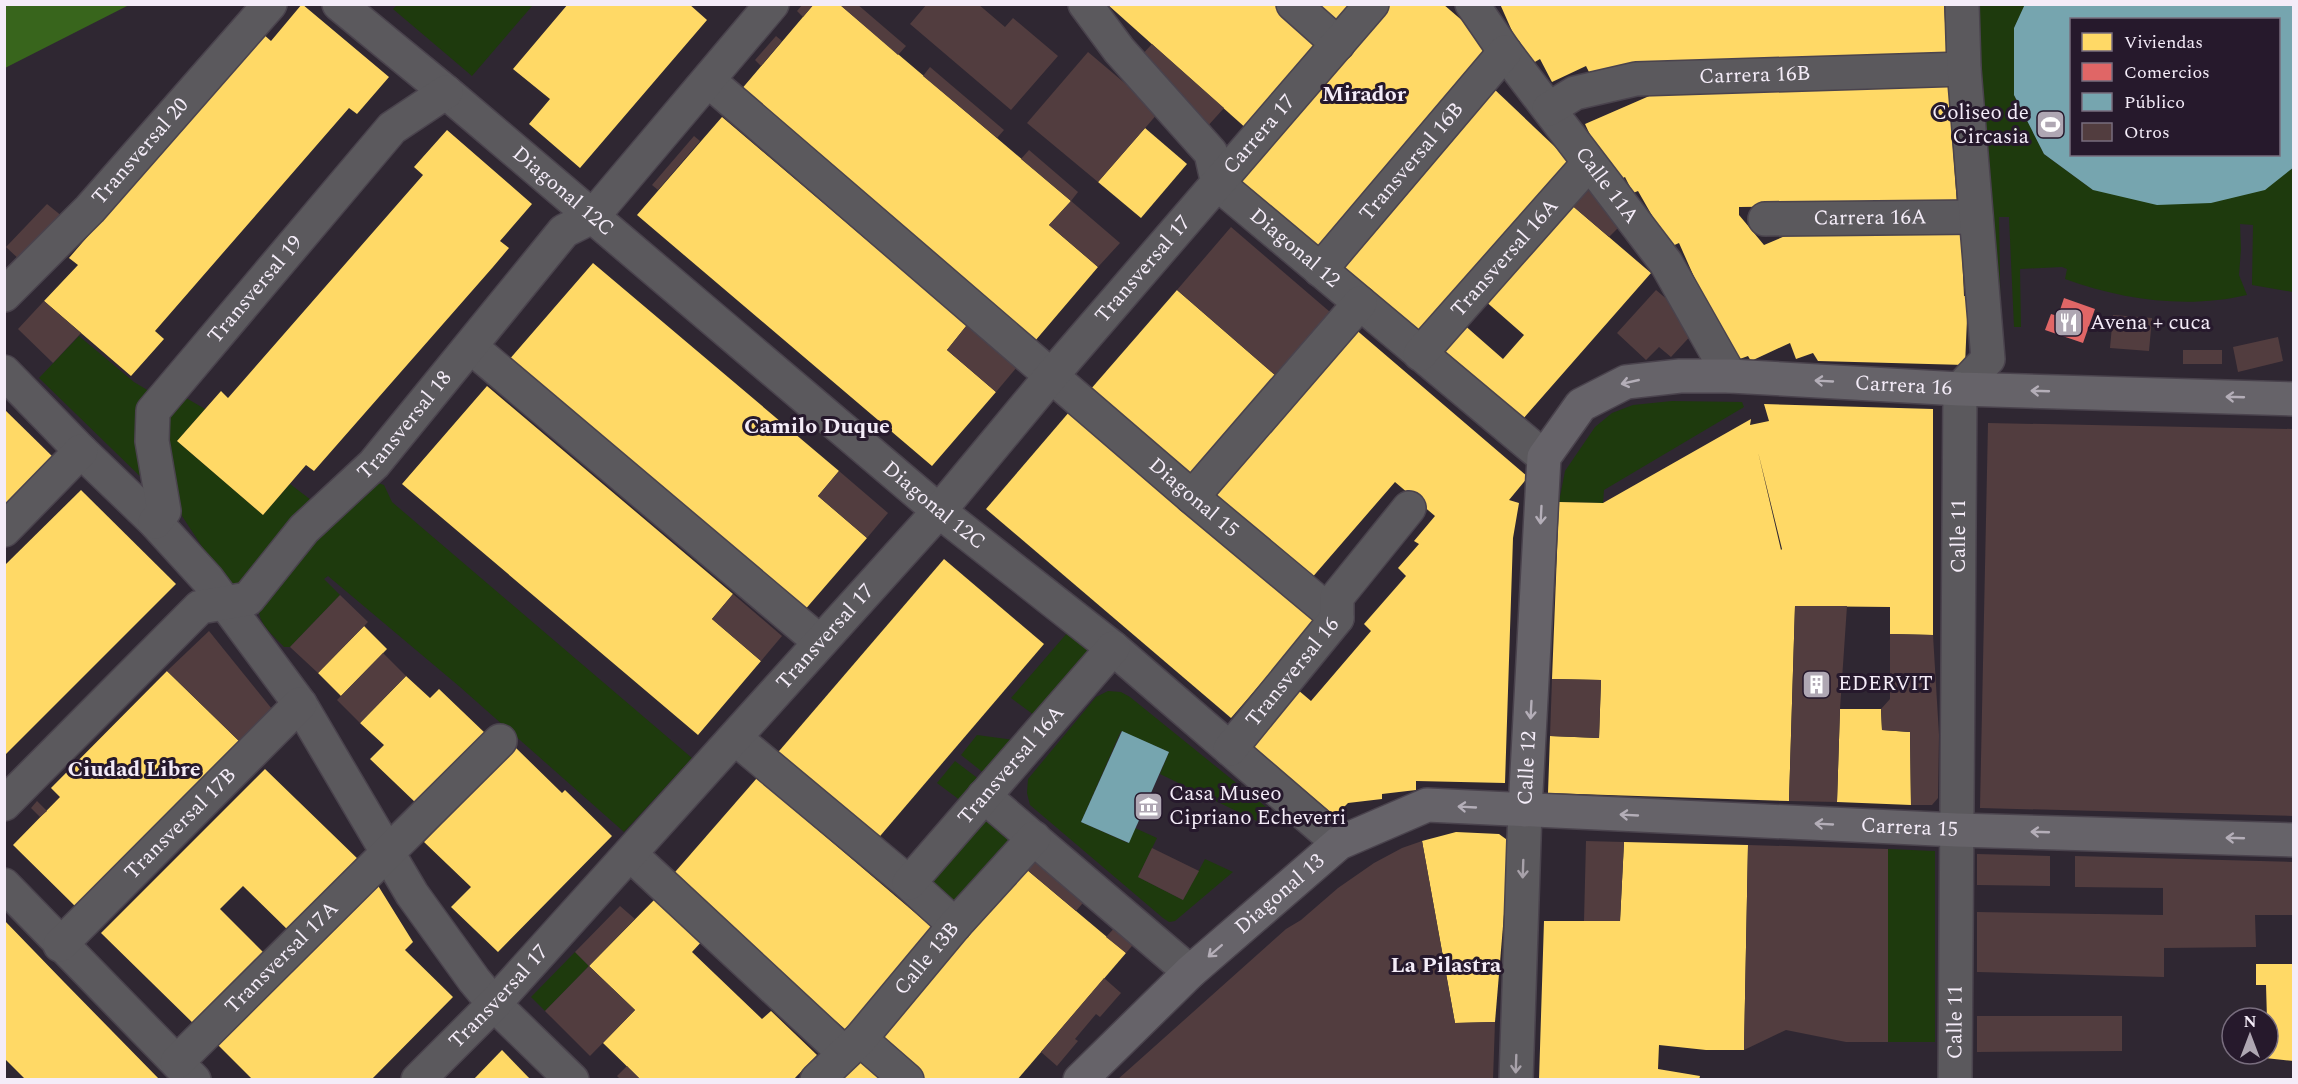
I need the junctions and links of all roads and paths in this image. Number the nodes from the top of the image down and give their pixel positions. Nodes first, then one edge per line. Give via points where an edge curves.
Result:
1 (270, 4) edge
2 (339, 4) edge
3 (772, 4) edge
4 (1085, 4) edge
5 (1293, 4) edge
6 (1372, 4) edge
7 (1472, 4) edge
8 (1962, 4) edge
9 (1338, 44) junction
10 (1505, 52) junction
11 (1964, 69) junction
12 (709, 81) junction
13 (446, 92) junction
14 (1550, 109) junction
15 (1589, 163) junction
16 (1218, 184) junction
17 (592, 217) junction
18 (1976, 217) junction
19 (1765, 219) dead end
20 (1320, 270) junction
21 (4, 295) edge
22 (1360, 303) junction
23 (471, 347) junction
24 (1420, 354) junction
25 (4, 372) edge
26 (1052, 375) junction
27 (1731, 376) junction
28 (1960, 389) junction
29 (2294, 399) edge
30 (81, 451) junction
31 (1544, 457) junction
32 (1192, 497) junction
33 (1409, 508) dead end
34 (939, 510) junction
35 (155, 522) junction
36 (4, 530) edge
37 (226, 603) junction
38 (1337, 618) junction
39 (820, 642) junction
40 (1113, 648) junction
41 (300, 705) junction
42 (735, 738) junction
43 (500, 741) dead end
44 (1230, 749) junction
45 (984, 796) junction
46 (4, 804) edge
47 (1525, 810) junction
48 (1957, 830) junction
49 (1034, 838) junction
50 (2294, 840) edge
51 (1339, 843) junction
52 (388, 854) junction
53 (630, 854) junction
54 (909, 882) junction
55 (4, 885) edge
56 (955, 925) junction
57 (60, 945) junction
58 (1190, 972) junction
59 (494, 1004) junction
60 (852, 1046) junction
61 (186, 1071) edge
62 (418, 1080) edge
63 (572, 1080) edge
64 (818, 1080) edge
65 (907, 1080) edge
66 (1080, 1080) edge
67 (1516, 1080) edge
68 (1955, 1080) edge

1 - 21 street, Transversal 20 via 90,209
2 - 13 street, Diagonal 12C
3 - 12 street, Transversal 18
4 - 16 street via 1119,50 1211,153
5 - 9 street
6 - 9 street, Carrera 17
7 - 10 street, Calle 11A
8 - 11 street
9 - 16 street, Carrera 17
10 - 14 street, Calle 11A
10 - 20 street, Transversal 16B
11 - 14 street, Carrera 16B via 1636,79 1575,93
11 - 18 street
12 - 17 street, Transversal 18
12 - 26 street, Diagonal 15
13 - 17 street, Diagonal 12C
13 - 35 street, Transversal 19 via 392,128 153,411 152,441 164,510
14 - 15 street, Calle 11A
15 - 24 street, Transversal 16A
15 - 27 street, Calle 11A via 1666,263
16 - 20 street, Diagonal 12
16 - 26 street, Transversal 17
17 - 23 street, Transversal 18 via 564,231
17 - 34 street, Diagonal 12C
18 - 19 street, Carrera 16A
18 - 28 street via 1988,358
20 - 22 street, Diagonal 12
22 - 24 street, Diagonal 12
22 - 32 street
23 - 37 street, Transversal 18 via 374,464 304,530 248,599
23 - 39 street
24 - 31 street, Diagonal 12
25 - 30 street
26 - 32 street, Diagonal 15
26 - 34 street, Transversal 17
28 -> 27 main road, Carrera 16
27 -> 31 main road, Carrera 16 via 1626,382 1581,405
29 -> 28 main road, Carrera 16
28 - 48 street, Calle 11
30 - 35 street
30 - 36 street
31 -> 47 main road, Calle 12
32 - 38 street, Diagonal 15
33 - 38 street, Transversal 16 via 1337,597
34 - 39 street, Transversal 17
34 - 40 street, Diagonal 12C
35 - 37 street
37 - 41 street
37 - 46 street, Transversal 18 via 200,607
38 - 44 street, Transversal 16
39 - 42 street, Transversal 17
40 - 44 street, Diagonal 12C
40 - 45 street, Transversal 16A
41 - 52 street
41 - 57 street, Transversal 17B
42 - 53 street, Transversal 17
42 - 54 street
43 - 52 street
44 - 51 street, Diagonal 12C
45 - 49 street
45 - 54 street, Transversal 16A
48 -> 47 main road, Carrera 15
47 -> 51 main road, Diagonal 13 via 1427,805
47 -> 67 street, Calle 12
50 -> 48 main road, Carrera 15
48 - 68 street, Calle 11
49 - 56 street, Calle 13B
49 - 58 street
51 -> 58 main road, Diagonal 13
52 - 59 street via 412,894
52 - 61 street, Transversal 17A
53 - 59 street, Transversal 17
53 - 60 street
54 - 56 street
55 - 57 street
56 - 60 street, Calle 13B
57 - 61 street
58 - 66 main road, Diagonal 13
59 - 62 street, Transversal 17
59 - 63 street
60 - 64 street, Calle 13B
60 - 65 street

